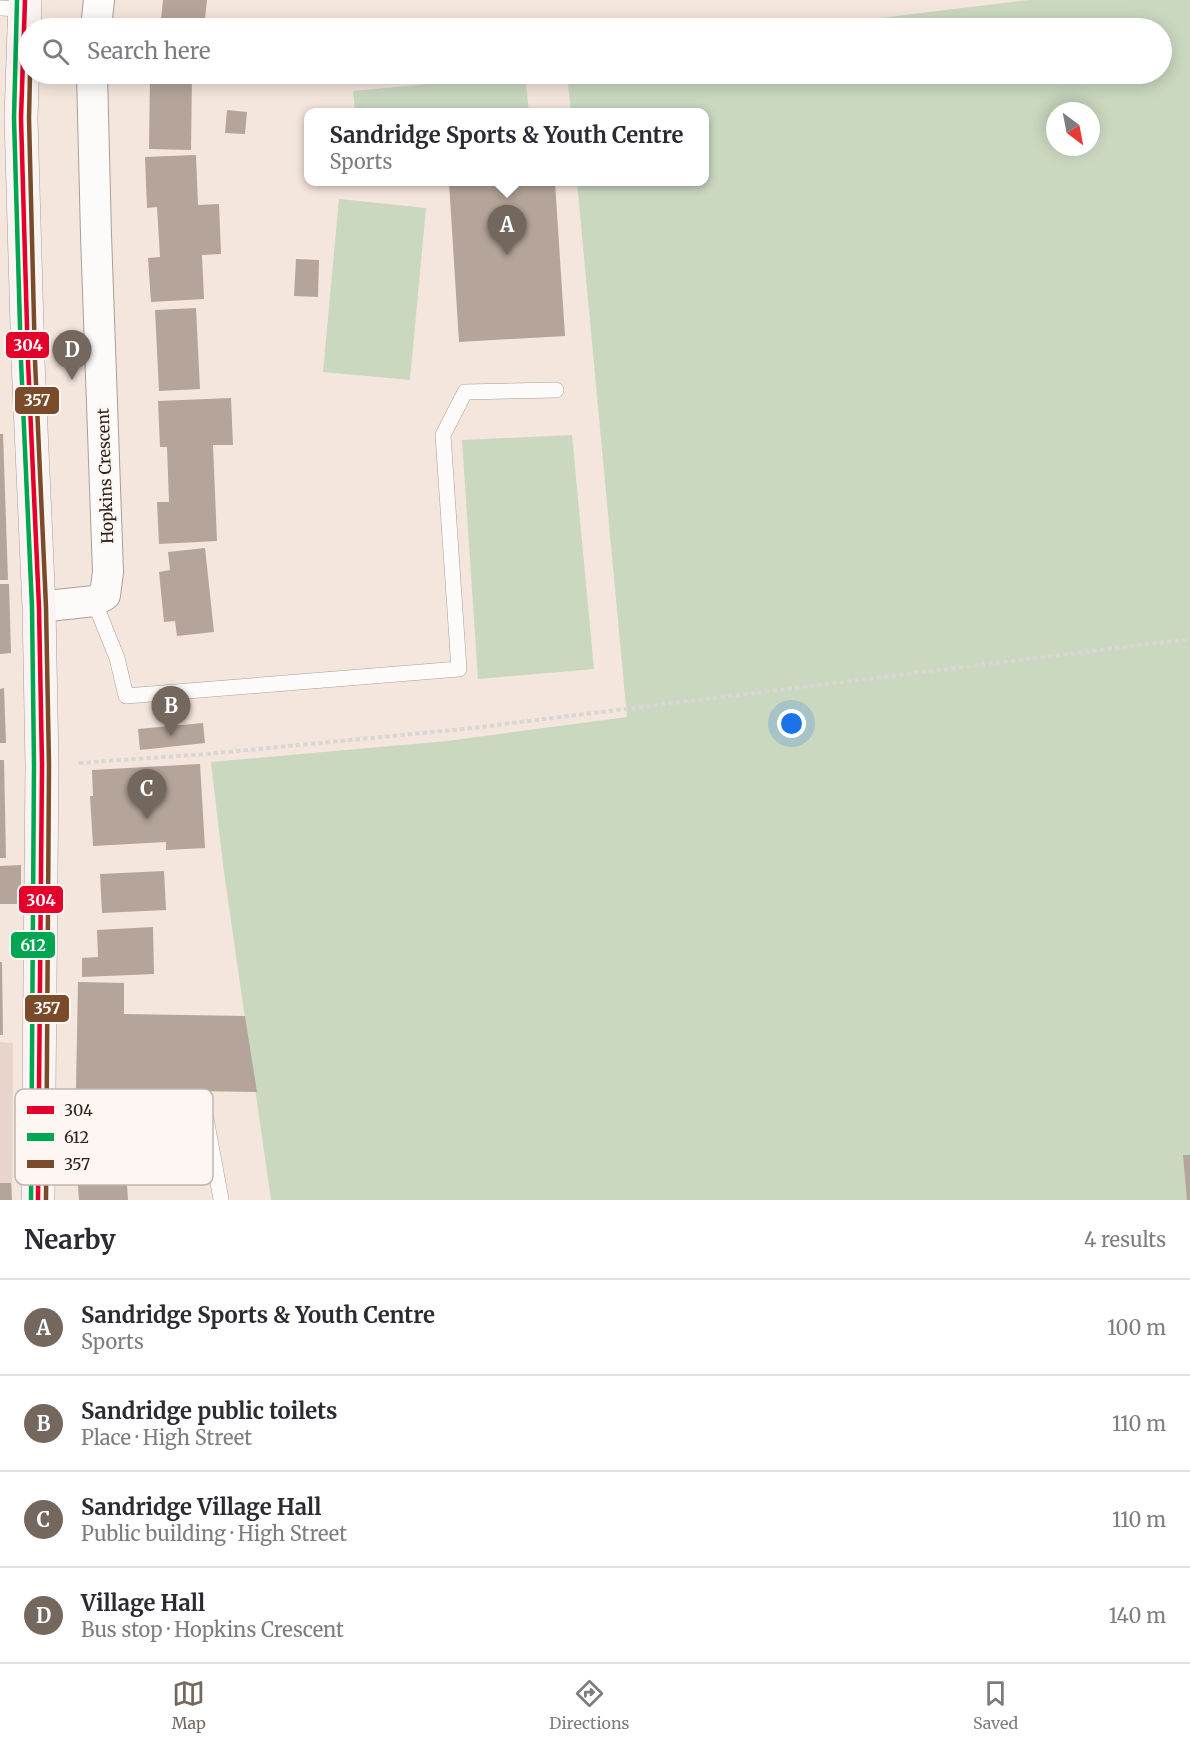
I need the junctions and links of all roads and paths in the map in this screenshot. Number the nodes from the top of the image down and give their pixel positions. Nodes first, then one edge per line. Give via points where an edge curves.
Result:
1 (99, 0) edge
2 (17, 6) edge
3 (97, 18) edge
4 (18, 34) edge
5 (20, 84) edge
6 (92, 84) edge
7 (556, 390) dead end
8 (94, 602) junction
9 (39, 607) junction
10 (1190, 639) edge
11 (42, 765) junction
12 (39, 1089) edge
13 (213, 1156) edge
14 (38, 1185) edge
15 (221, 1199) edge
16 (38, 1200) edge

1 - 3 street
2 - 4 main road
5 - 9 main road
6 - 8 street, Hopkins Crescent via 108,572 105,595
7 - 8 lane via 465,392 443,435 459,669 126,696 117,658
8 - 9 street
9 - 11 main road
10 - 11 path via 464,729
11 - 12 main road
13 - 15 lane
14 - 16 main road

